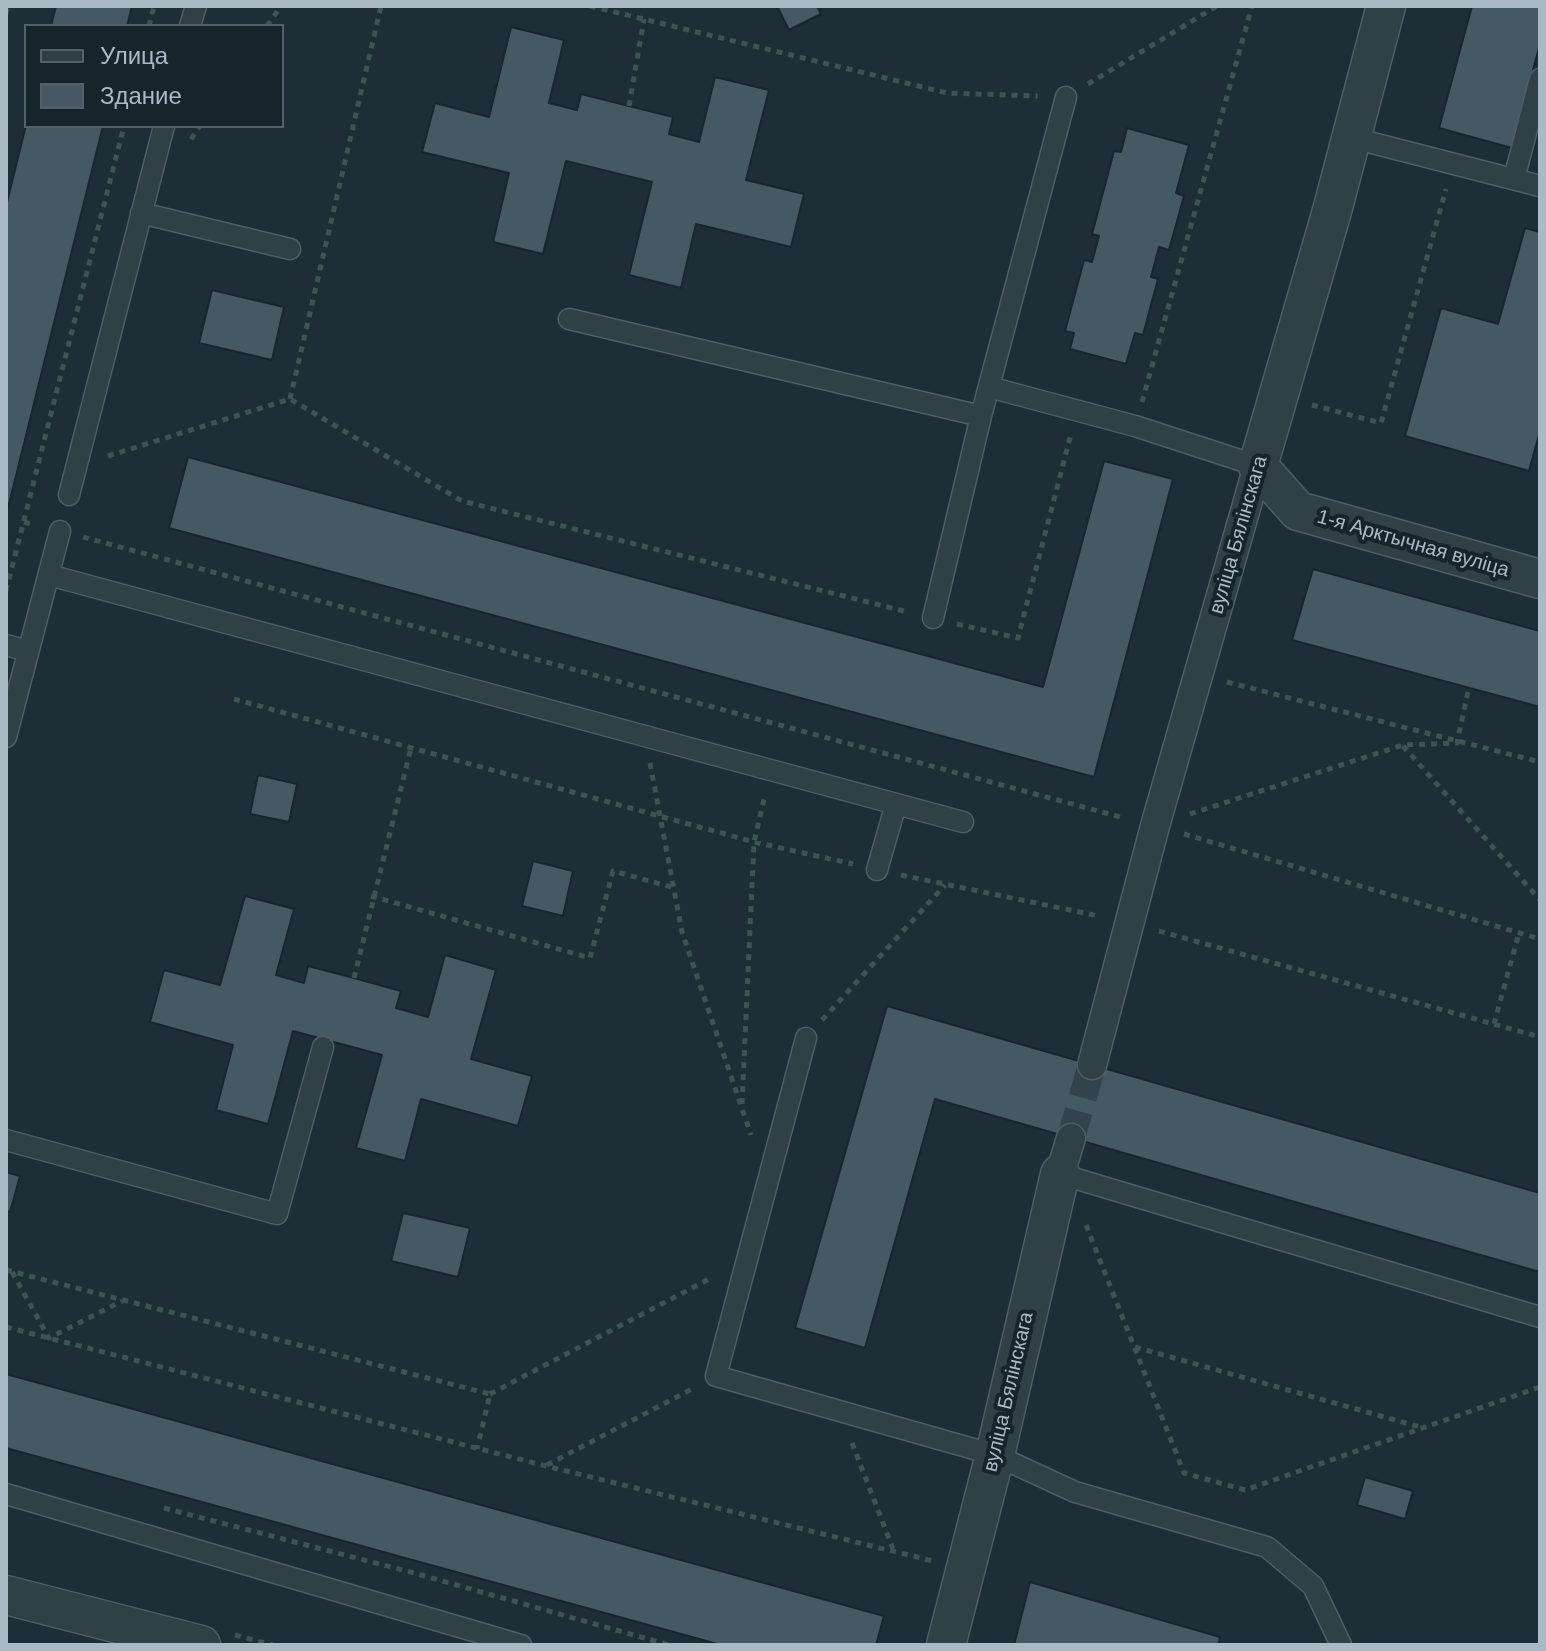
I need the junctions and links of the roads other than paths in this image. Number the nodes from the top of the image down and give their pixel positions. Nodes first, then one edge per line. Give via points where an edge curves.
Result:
1 (1386, 6) edge
2 (1540, 79) edge
3 (1066, 97) road end
4 (163, 128) edge
5 (1353, 138) junction
6 (1514, 179) junction
7 (1540, 186) edge
8 (141, 213) junction
9 (290, 249) dead end
10 (569, 319) dead end
11 (989, 387) junction
12 (981, 416) junction
13 (1258, 466) junction
14 (69, 495) dead end
15 (60, 531) road end
16 (49, 575) junction
17 (1540, 579) edge
18 (933, 618) road end
19 (6, 645) edge
20 (28, 651) junction
21 (6, 737) edge
22 (896, 804) junction
23 (963, 822) dead end
24 (877, 870) road end
25 (806, 1038) road end
26 (323, 1047) dead end
27 (1092, 1065) tunnel mouth
28 (1071, 1138) tunnel mouth
29 (6, 1140) edge
30 (1060, 1174) junction
31 (1540, 1317) edge
32 (995, 1455) junction
33 (6, 1494) edge
34 (6, 1595) edge
35 (188, 1643) edge
36 (521, 1645) edge
37 (946, 1645) edge
38 (1341, 1645) edge

1 - 5 street, вуліца Бялінскага
2 - 6 lane
3 - 11 lane
4 - 8 lane
5 - 6 lane
5 - 13 street, вуліца Бялінскага
6 - 7 lane
8 - 9 lane
8 - 14 lane
10 - 12 lane
11 - 12 lane
11 - 13 lane
12 - 18 lane
13 - 17 street, 1-я Арктычная вуліца via 1298,511
13 - 27 street, вуліца Бялінскага
15 - 16 lane
16 - 20 lane
16 - 22 lane
19 - 20 lane
20 - 21 lane
22 - 23 lane
22 - 24 lane
25 - 32 lane via 716,1376
26 - 29 lane via 277,1214
28 - 30 street, вуліца Бялінскага
30 - 31 lane
30 - 32 street, вуліца Бялінскага
32 - 37 street, вуліца Бялінскага
32 - 38 lane via 1075,1492 1267,1547 1313,1586
33 - 36 lane
34 - 35 street

